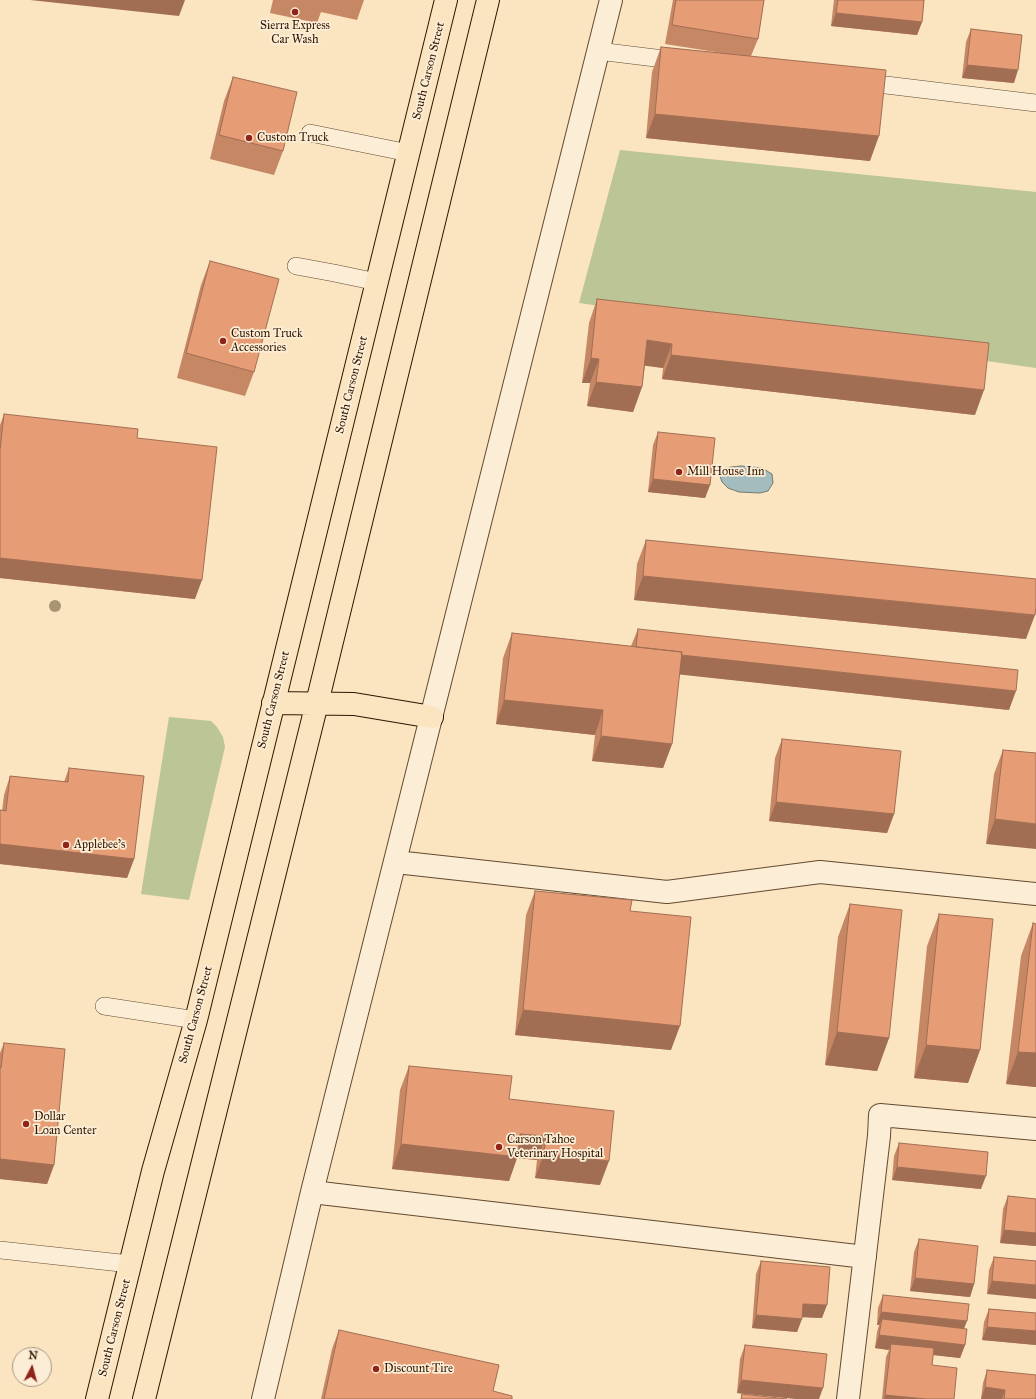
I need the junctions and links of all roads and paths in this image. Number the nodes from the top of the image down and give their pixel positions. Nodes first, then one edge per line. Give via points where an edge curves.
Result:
1 (446, 0) edge
2 (488, 0) edge
3 (611, 0) edge
4 (598, 51) junction
5 (693, 62) edge
6 (849, 81) edge
7 (1036, 103) edge
8 (310, 133) dead end
9 (409, 153) junction
10 (296, 266) dead end
11 (377, 282) junction
12 (273, 703) junction
13 (317, 703) junction
14 (432, 717) junction
15 (396, 862) junction
16 (1036, 894) edge
17 (104, 1006) dead end
18 (196, 1020) junction
19 (1036, 1129) edge
20 (312, 1192) junction
21 (0, 1250) edge
22 (865, 1257) junction
23 (130, 1264) junction
24 (97, 1399) edge
25 (144, 1399) edge
26 (263, 1399) edge
27 (848, 1399) edge

1 - 9 main road, South Carson Street
2 - 13 main road
3 - 4 street
4 - 5 lane
4 - 14 street
6 - 7 lane
8 - 9 lane
9 - 11 main road, South Carson Street
10 - 11 lane
11 - 12 main road, South Carson Street
12 - 13 main road
12 - 18 main road, South Carson Street
13 - 14 main road via 370,706
13 - 25 main road
14 - 15 street
15 - 16 street via 667,892 820,872
15 - 20 street
17 - 18 lane
18 - 23 main road, South Carson Street via 153,1171
19 - 22 street via 880,1115
20 - 22 street
20 - 26 street
21 - 23 lane
22 - 27 street
23 - 24 main road, South Carson Street

